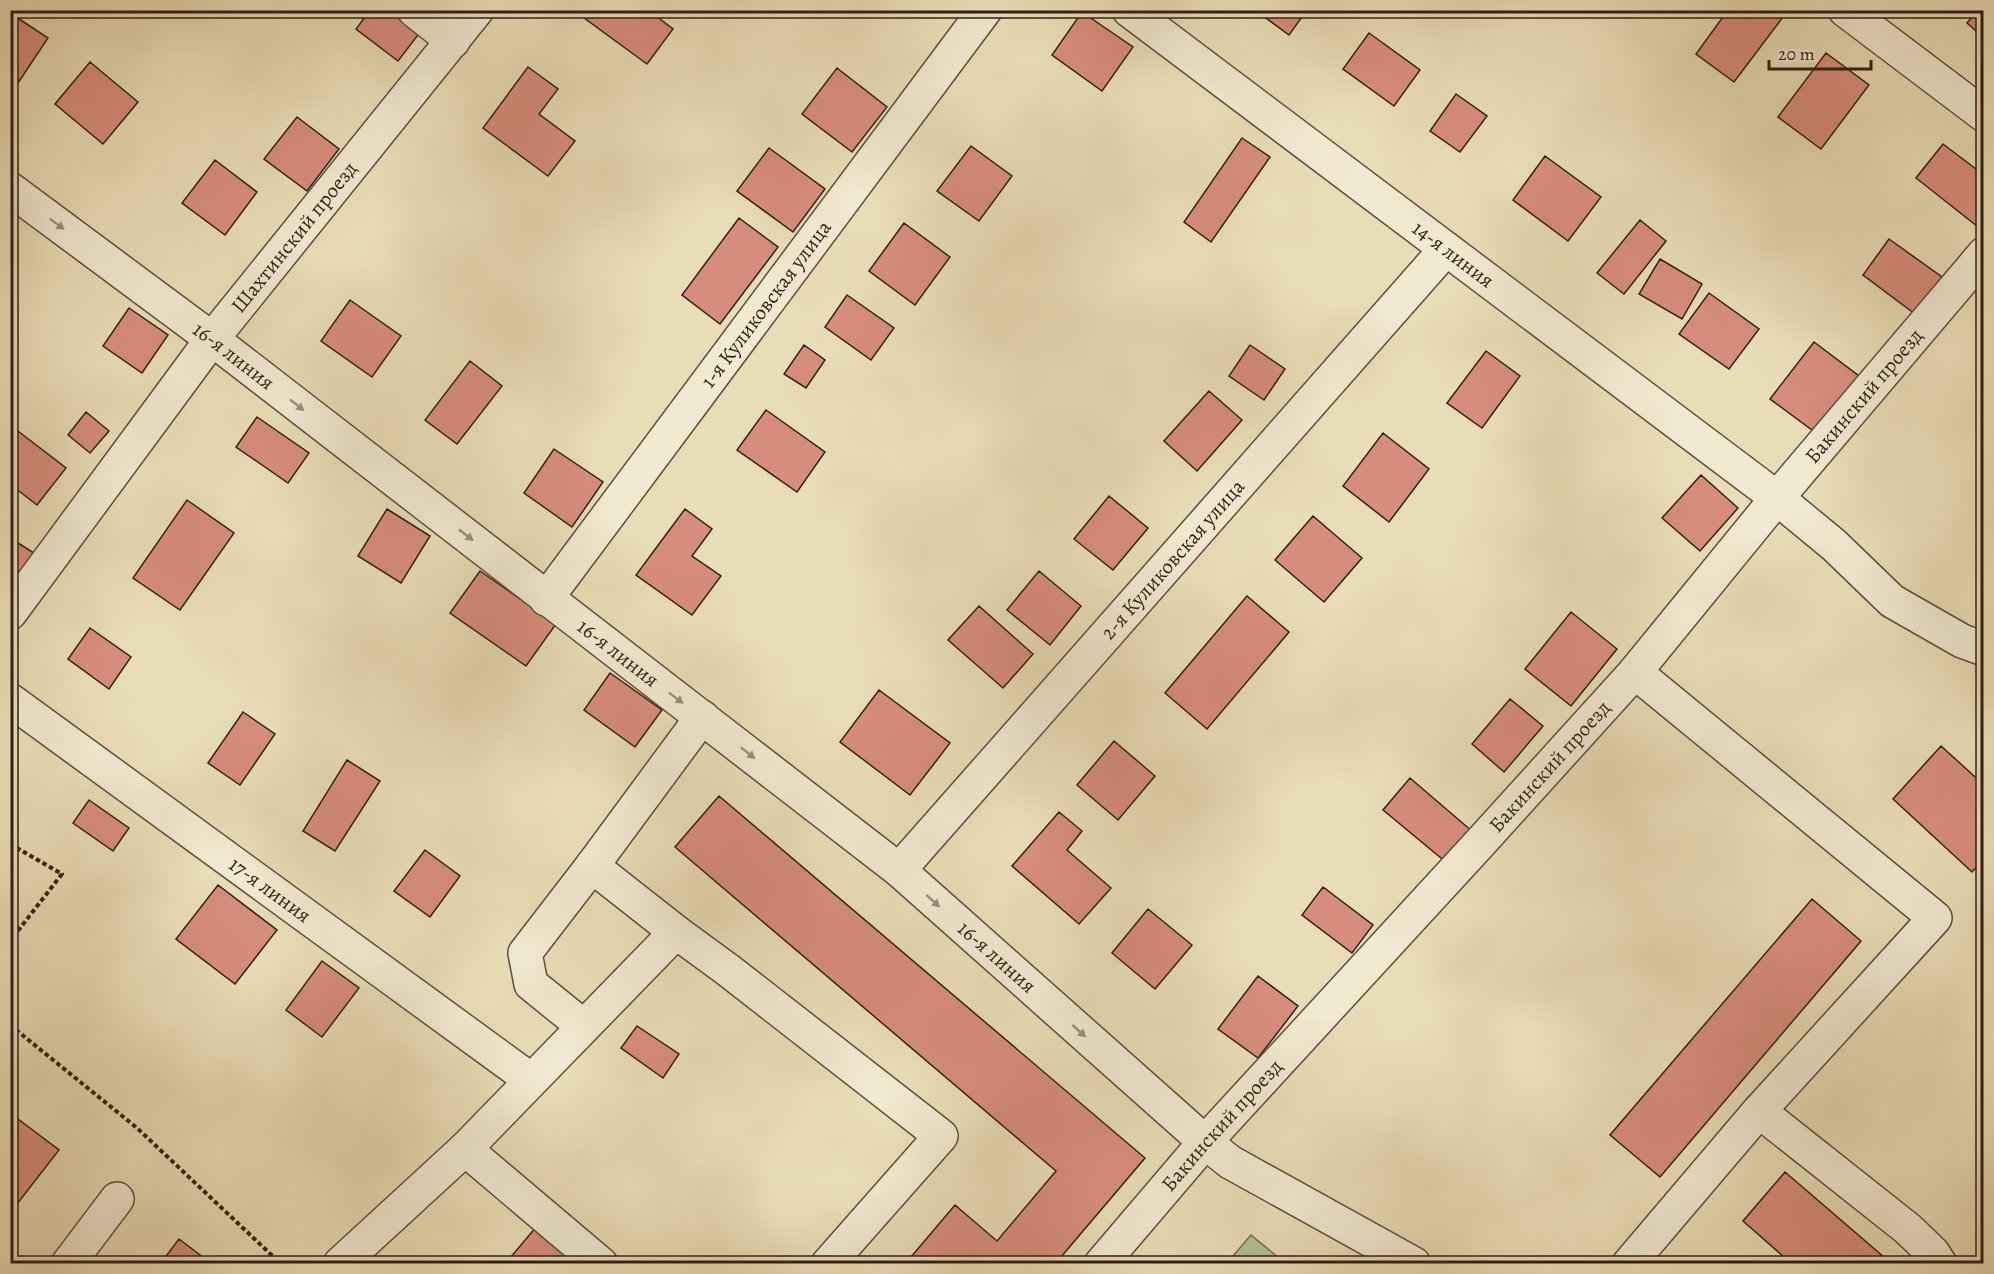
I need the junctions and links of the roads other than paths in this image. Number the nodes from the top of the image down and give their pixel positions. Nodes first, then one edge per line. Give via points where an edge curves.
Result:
1 (414, 10) edge
2 (477, 10) edge
3 (985, 10) edge
4 (1129, 10) edge
5 (1845, 10) edge
6 (453, 41) junction
7 (1983, 115) edge
8 (10, 189) edge
9 (1446, 249) junction
10 (1983, 254) edge
11 (212, 339) junction
12 (1777, 498) junction
13 (546, 599) junction
14 (10, 613) edge
15 (1983, 649) edge
16 (1635, 672) junction
17 (10, 700) edge
18 (702, 717) junction
19 (592, 866) junction
20 (899, 870) junction
21 (676, 932) junction
22 (583, 1026) junction
23 (531, 1080) junction
24 (1759, 1111) junction
25 (1205, 1142) junction
26 (465, 1149) junction
27 (117, 1199) dead end
28 (68, 1263) edge
29 (340, 1263) edge
30 (601, 1263) edge
31 (828, 1263) edge
32 (1101, 1263) edge
33 (1414, 1263) edge
34 (1629, 1263) edge
35 (1940, 1263) edge

1 - 6 street
2 - 6 street, Шахтинский проезд
3 - 13 street, 1-я Куликовская улица
4 - 9 street, 14-я линия
5 - 7 street
6 - 11 street, Шахтинский проезд
8 -> 11 street, 16-я линия
9 - 12 street, 14-я линия
9 - 20 street, 2-я Куликовская улица
10 - 12 street, Бакинский проезд
11 -> 13 street, 16-я линия
11 - 14 street, Шахтинский проезд
12 - 15 street, 14-я линия via 1834,545 1892,601
12 - 16 street, Бакинский проезд
13 -> 18 street, 16-я линия
16 - 24 street via 1935,918
16 - 25 street, Бакинский проезд
17 - 23 street, 17-я линия
18 - 19 street
18 -> 20 street, 16-я линия
19 - 21 street
19 - 22 street via 525,953 531,984
20 -> 25 street, 16-я линия
21 - 22 street
21 - 31 street via 941,1136
22 - 23 street
23 - 26 street
24 - 34 street
24 - 35 street via 1908,1229
25 - 32 street, Бакинский проезд
25 - 33 street, 16-я линия via 1230,1162
26 - 29 street
26 - 30 street
27 - 28 street

